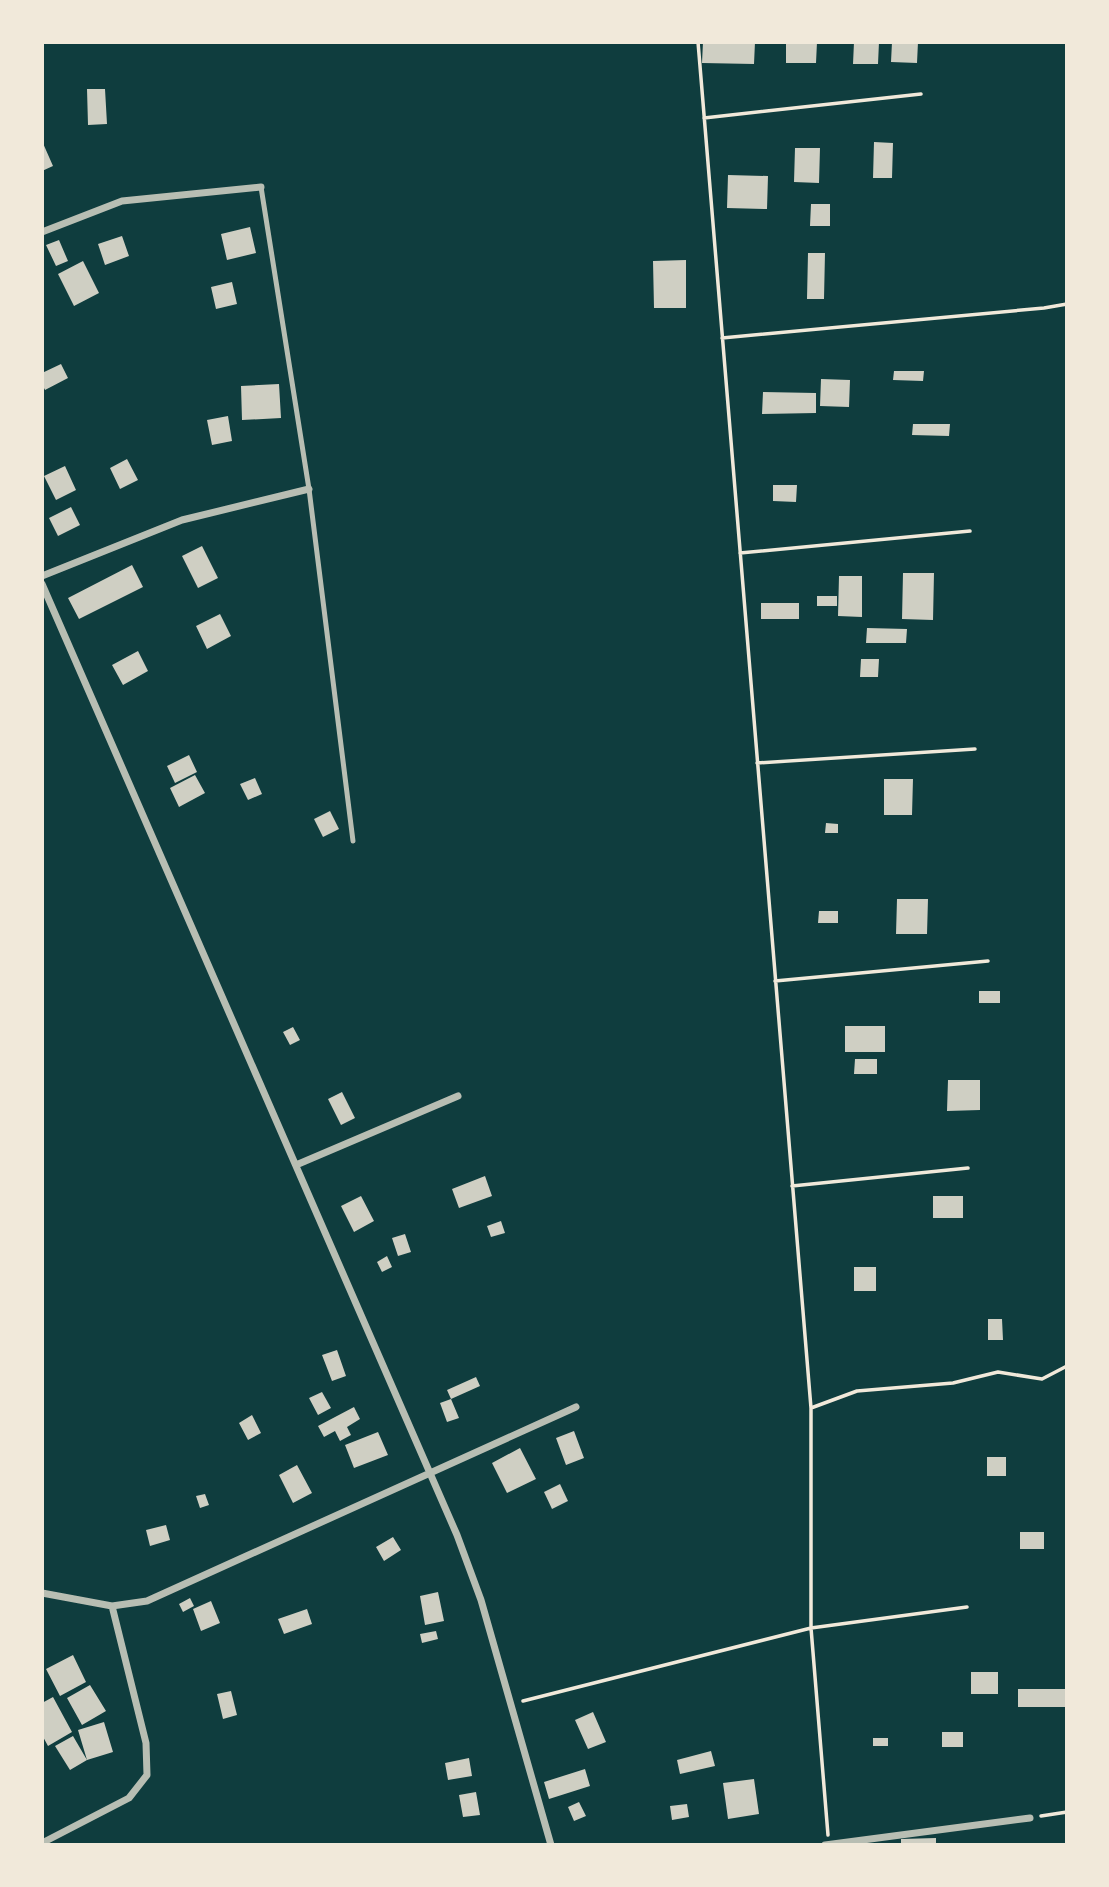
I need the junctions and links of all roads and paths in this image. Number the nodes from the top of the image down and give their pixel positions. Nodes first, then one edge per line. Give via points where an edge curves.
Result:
1 (698, 42) edge
2 (921, 94) dead end
3 (704, 118) junction
4 (261, 187) joint
5 (42, 232) edge
6 (1067, 304) edge
7 (722, 338) junction
8 (309, 489) junction
9 (970, 531) dead end
10 (740, 553) junction
11 (42, 576) edge
12 (42, 584) edge
13 (975, 749) dead end
14 (757, 763) junction
15 (353, 841) dead end
16 (988, 961) dead end
17 (775, 981) junction
18 (458, 1096) dead end
19 (296, 1165) junction
20 (968, 1168) dead end
21 (792, 1186) junction
22 (1067, 1366) edge
23 (576, 1407) dead end
24 (811, 1408) junction
25 (430, 1472) junction
26 (42, 1593) edge
27 (112, 1606) junction
28 (967, 1607) dead end
29 (811, 1628) junction
30 (511, 1704) junction
31 (1067, 1812) edge
32 (1030, 1818) joint
33 (42, 1843) edge
34 (551, 1845) edge
35 (828, 1845) edge

1 - 3 path
2 - 3 path
3 - 7 path
4 - 5 street via 122,201
4 - 8 lane
6 - 7 path
7 - 10 path
8 - 11 street via 181,520
8 - 15 lane
9 - 10 path
10 - 14 path
12 - 19 street
13 - 14 path
14 - 17 path
16 - 17 path
17 - 21 path
18 - 19 street
19 - 25 street
20 - 21 path
21 - 24 path
22 - 24 path via 1042,1378 998,1372 953,1383 857,1391
23 - 25 street
24 - 29 path
25 - 27 street via 147,1601
25 - 30 street via 481,1600
26 - 27 street
27 - 33 street via 146,1743 147,1775 129,1798
28 - 29 path
29 - 30 path
29 - 35 path
30 - 34 street
31 - 32 path
32 - 35 street

